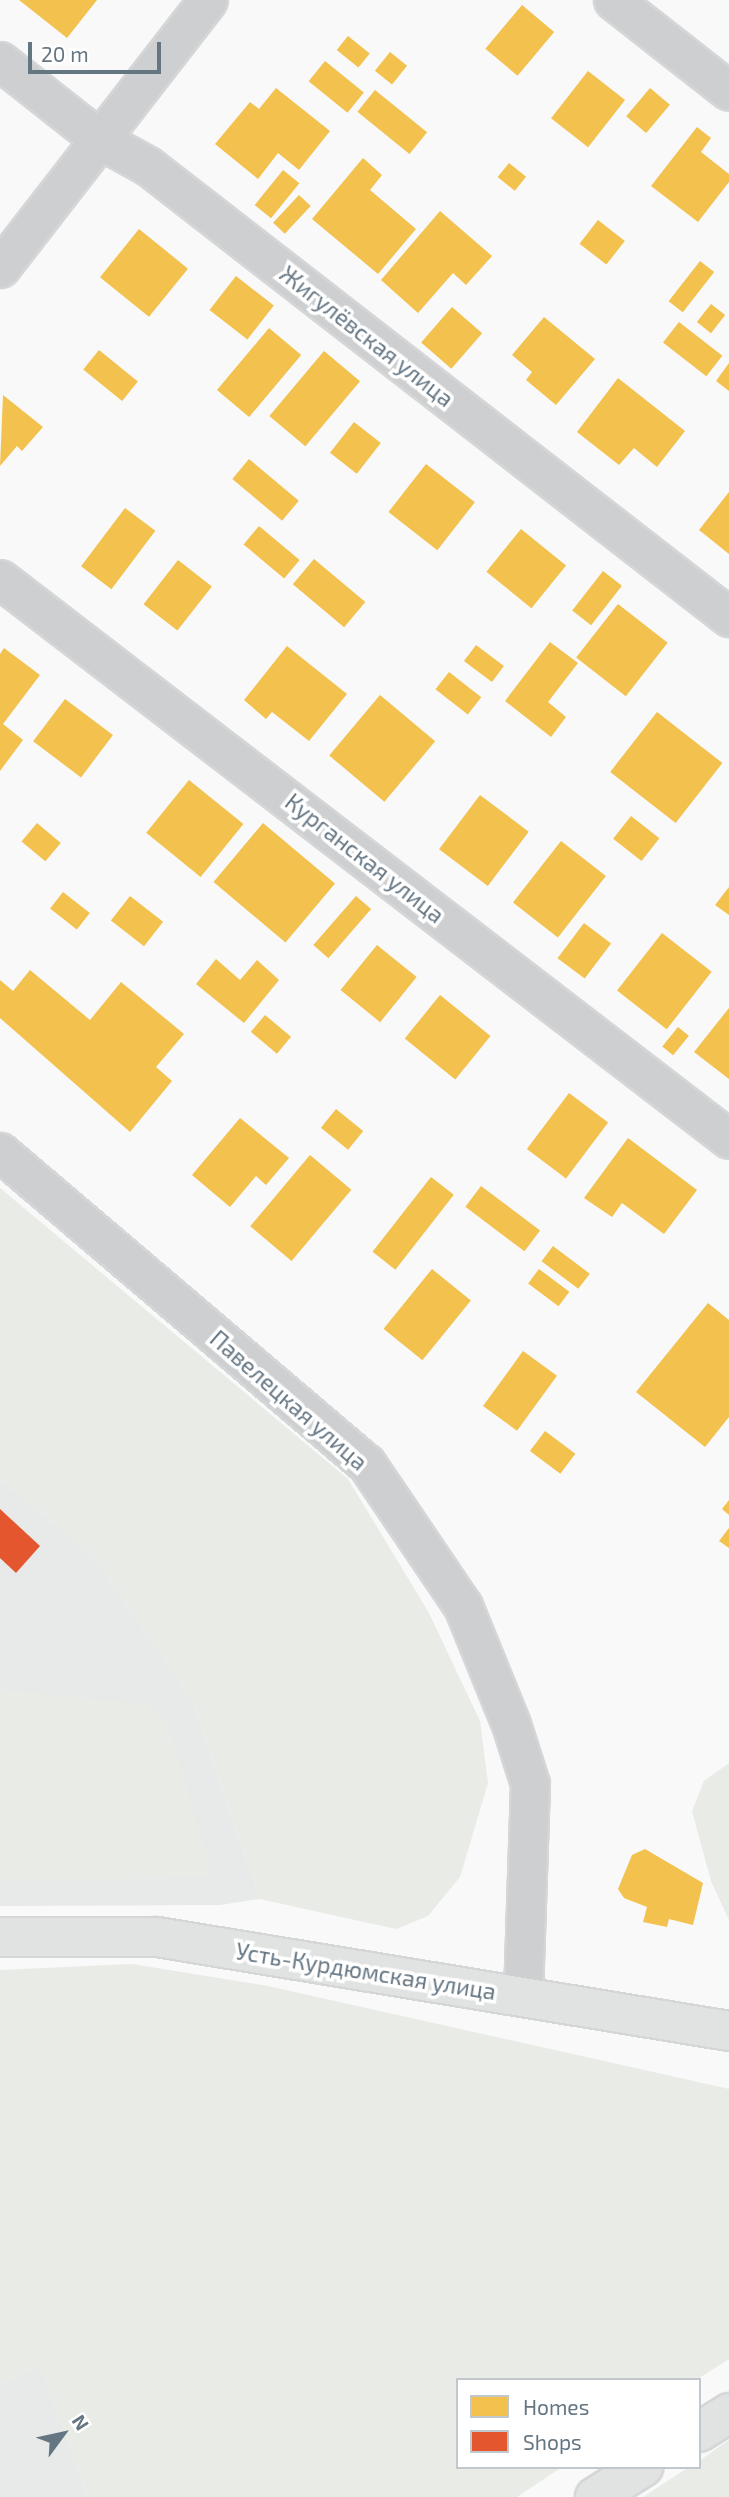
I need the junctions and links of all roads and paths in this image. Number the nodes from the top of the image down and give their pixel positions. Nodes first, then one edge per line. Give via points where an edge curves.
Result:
1 (208, 0) edge
2 (613, 0) edge
3 (0, 61) edge
4 (729, 91) edge
5 (99, 139) junction
6 (0, 268) edge
7 (0, 579) edge
8 (729, 617) edge
9 (729, 1139) edge
10 (0, 1152) edge
11 (0, 1937) edge
12 (523, 1996) junction
13 (729, 2031) edge
14 (729, 2413) edge
15 (701, 2431) edge
16 (640, 2469) edge
17 (595, 2497) edge

1 - 5 street
2 - 4 street
3 - 5 street, Жигулёвская улица
5 - 6 street
5 - 8 street, Жигулёвская улица via 148,166
7 - 9 street, Курганская улица
10 - 12 street, Павелецкая улица via 366,1463 463,1606 530,1784
11 - 12 main road, Усть-Курдюмская улица via 157,1937
12 - 13 main road, Усть-Курдюмская улица
14 - 15 main road
16 - 17 main road

